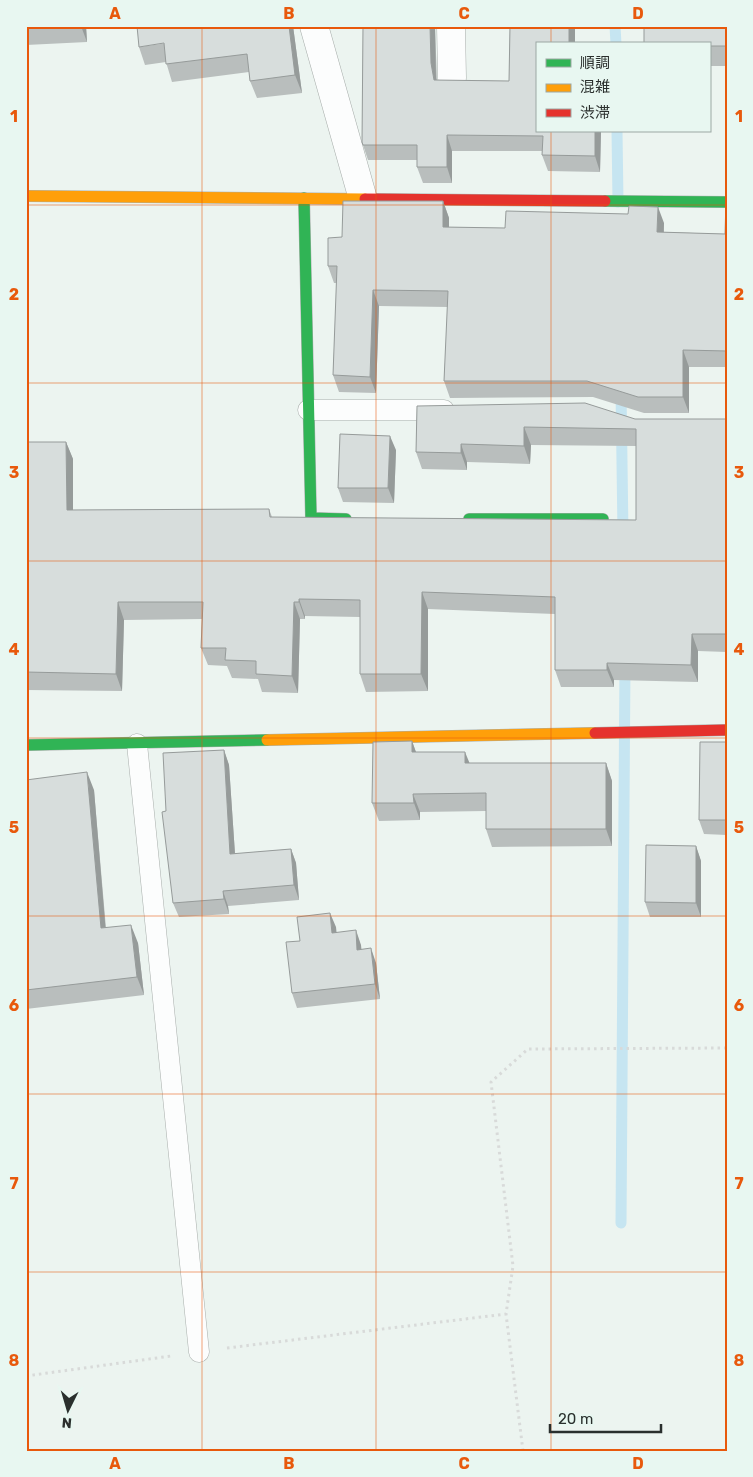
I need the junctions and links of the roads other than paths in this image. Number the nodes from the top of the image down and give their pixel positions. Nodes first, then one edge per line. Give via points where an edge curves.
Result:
1 (314, 26) edge
2 (451, 26) edge
3 (452, 78) edge
4 (26, 196) edge
5 (304, 198) junction
6 (363, 199) junction
7 (727, 202) edge
8 (308, 410) junction
9 (465, 410) edge
10 (360, 519) edge
11 (457, 519) edge
12 (603, 519) edge
13 (727, 730) edge
14 (137, 744) junction
15 (26, 745) edge
16 (199, 1352) road end

1 - 6 street
2 - 3 street
4 - 5 street
5 - 6 street
5 - 8 street
6 - 7 street
8 - 9 lane
8 - 10 street via 311,518
11 - 12 street
13 - 14 street
14 - 15 street
14 - 16 lane

